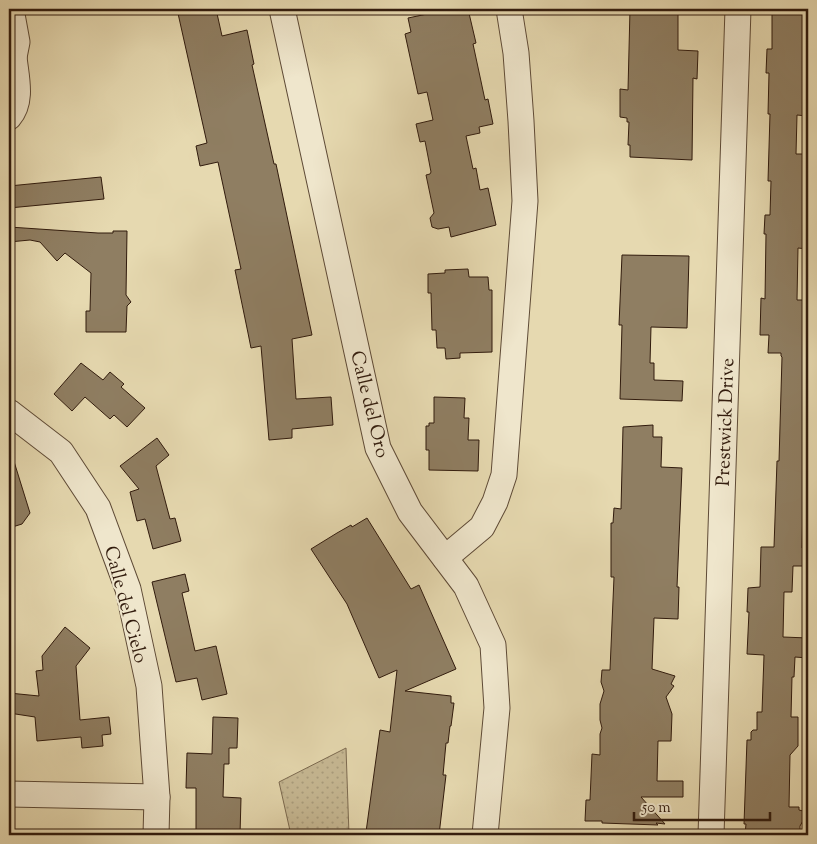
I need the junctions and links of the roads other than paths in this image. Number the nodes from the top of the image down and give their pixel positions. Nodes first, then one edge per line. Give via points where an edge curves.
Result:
1 (11, 9) edge
2 (282, 9) edge
3 (509, 9) edge
4 (738, 9) edge
5 (11, 59) edge
6 (9, 117) edge
7 (9, 412) edge
8 (445, 558) junction
9 (9, 794) edge
10 (157, 797) junction
11 (156, 835) edge
12 (486, 835) edge
13 (712, 835) edge

1 - 5 street via 17,42
2 - 8 street, Calle del Oro via 378,448 410,512
3 - 8 street via 522,121 524,201 504,475 496,502 482,527
4 - 13 street, Prestwick Drive
5 - 6 street via 18,97
7 - 10 street, Calle del Cielo via 62,452 98,508 128,589 149,686
8 - 12 street, Calle del Oro via 466,586 493,645 497,708
9 - 10 street
10 - 11 street, Calle del Cielo

